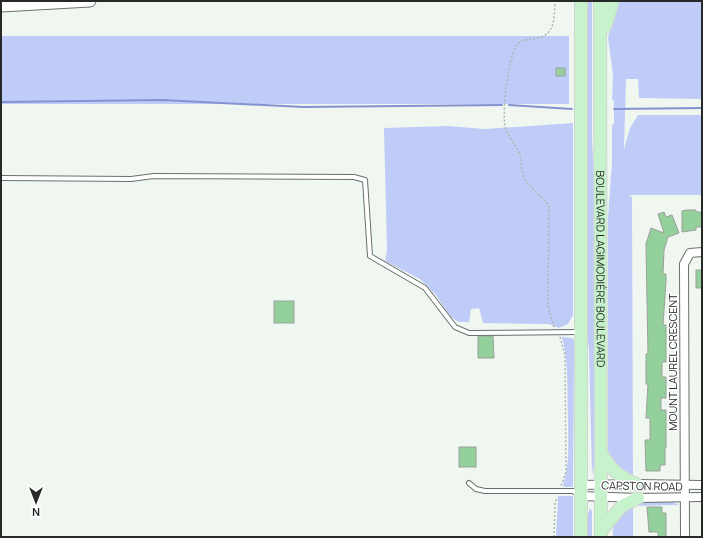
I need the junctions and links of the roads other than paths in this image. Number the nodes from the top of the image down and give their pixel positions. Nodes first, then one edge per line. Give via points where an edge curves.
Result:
1 (90, 1) edge
2 (581, 1) edge
3 (600, 1) edge
4 (613, 1) edge
5 (1, 6) edge
6 (602, 40) junction
7 (1, 178) edge
8 (702, 252) edge
9 (582, 332) junction
10 (601, 452) junction
11 (469, 483) dead end
12 (636, 484) junction
13 (685, 484) junction
14 (702, 485) edge
15 (578, 491) junction
16 (601, 491) junction
17 (702, 497) edge
18 (638, 498) junction
19 (685, 498) junction
20 (601, 534) edge
21 (581, 537) edge
22 (685, 537) edge

1 - 5 street
2 - 9 main road, BOULEVARD LAGIMODIÈRE BOULEVARD
3 - 6 main road, BOULEVARD LAGIMODIÈRE BOULEVARD
4 - 6 main road
6 - 10 main road, BOULEVARD LAGIMODIÈRE BOULEVARD
7 - 9 lane via 354,177 365,180 370,256 425,288 455,327 469,332
8 - 13 street, MOUNT LAUREL CRESCENT via 690,253 684,264
9 - 15 main road, BOULEVARD LAGIMODIÈRE BOULEVARD
10 - 12 main road via 613,471 621,478
10 - 16 main road, BOULEVARD LAGIMODIÈRE BOULEVARD
11 - 15 lane via 476,489 485,491
12 - 13 street, CAPSTON ROAD
12 - 16 street, CAPSTON ROAD
13 - 14 street, CAPSTON ROAD
13 - 19 street
15 - 16 street, CAPSTON ROAD
15 - 21 main road, BOULEVARD LAGIMODIÈRE BOULEVARD
16 - 18 street, CAPSTON ROAD
16 - 20 main road, BOULEVARD LAGIMODIÈRE BOULEVARD
17 - 19 street, CAPSTON ROAD
18 - 19 street, CAPSTON ROAD
18 - 20 main road via 618,510
19 - 22 street

